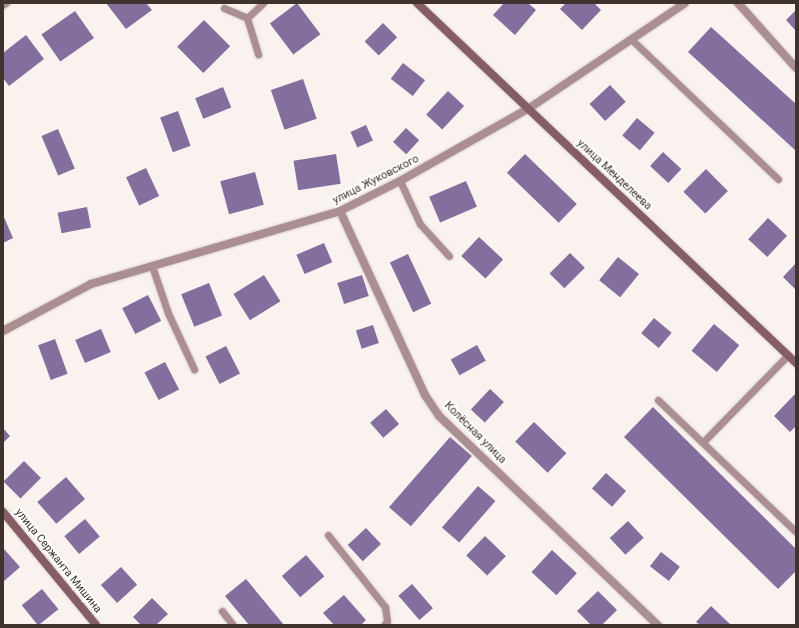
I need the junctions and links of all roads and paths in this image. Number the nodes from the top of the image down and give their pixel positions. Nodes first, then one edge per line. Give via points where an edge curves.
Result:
1 (6, 3) edge
2 (263, 3) edge
3 (417, 3) edge
4 (685, 3) edge
5 (738, 3) edge
6 (3, 5) edge
7 (224, 8) dead end
8 (246, 18) junction
9 (631, 39) junction
10 (258, 54) dead end
11 (796, 68) edge
12 (528, 109) junction
13 (778, 179) dead end
14 (400, 181) junction
15 (340, 211) junction
16 (449, 256) dead end
17 (152, 266) junction
18 (3, 331) edge
19 (788, 355) junction
20 (796, 363) edge
21 (194, 369) dead end
22 (658, 400) dead end
23 (703, 442) junction
24 (3, 512) edge
25 (796, 532) edge
26 (328, 535) dead end
27 (222, 611) dead end
28 (96, 625) edge
29 (233, 625) edge
30 (384, 625) edge
31 (658, 625) edge

1 - 6 street
2 - 8 lane
3 - 12 street, улица Менделеева
4 - 9 street, улица Жуковского
5 - 11 street
7 - 8 lane
8 - 10 lane
9 - 12 street, улица Жуковского
9 - 13 lane
12 - 14 street, улица Жуковского
12 - 19 street, улица Менделеева
14 - 15 street, улица Жуковского
14 - 16 lane via 420,224
15 - 17 street, улица Жуковского
15 - 31 street, Колёсная улица via 425,395 440,416
17 - 18 street, улица Жуковского via 91,284
17 - 21 lane via 168,313
19 - 20 street, улица Менделеева
19 - 23 lane
22 - 23 lane
23 - 25 lane
24 - 28 street, улица Сержанта Мишина
26 - 30 lane via 385,607
27 - 29 lane

